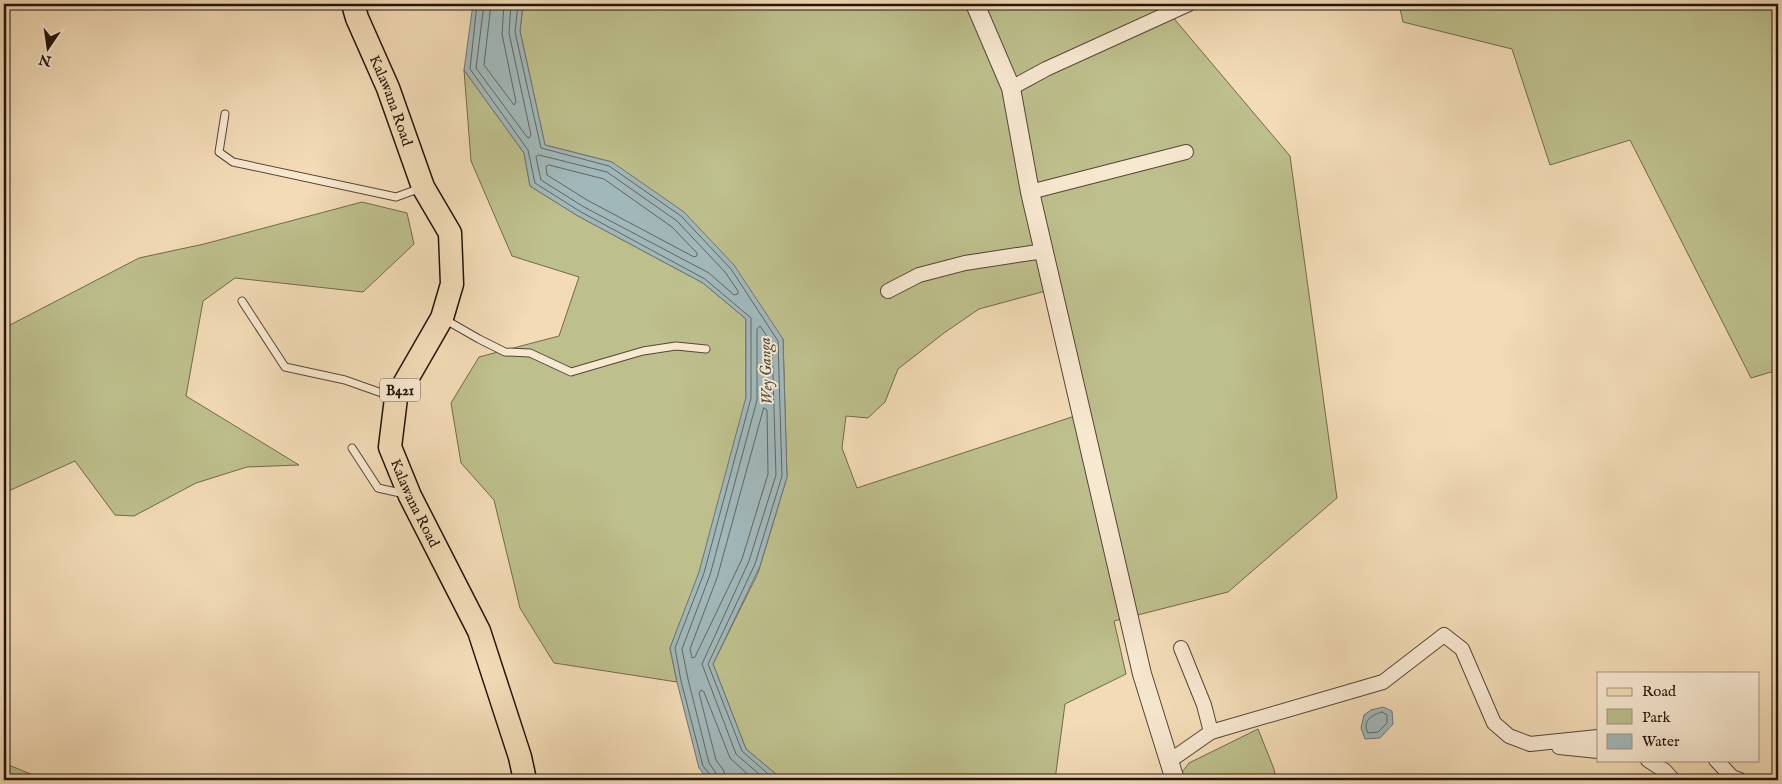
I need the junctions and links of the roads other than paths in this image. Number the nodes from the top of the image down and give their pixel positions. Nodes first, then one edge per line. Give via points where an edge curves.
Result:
1 (353, 4) edge
2 (975, 4) edge
3 (1189, 4) edge
4 (1011, 88) junction
5 (226, 114) dead end
6 (1186, 152) dead end
7 (423, 187) junction
8 (1030, 192) junction
9 (1044, 251) junction
10 (888, 291) dead end
11 (242, 301) dead end
12 (442, 318) junction
13 (706, 349) dead end
14 (396, 398) junction
15 (352, 448) dead end
16 (410, 496) junction
17 (1181, 648) dead end
18 (1211, 732) junction
19 (1597, 737) edge
20 (1530, 744) junction
21 (1597, 751) edge
22 (1168, 762) junction
23 (1651, 762) edge
24 (1718, 762) edge
25 (525, 780) edge
26 (1175, 780) edge
27 (1673, 780) edge
28 (1740, 780) edge

1 - 7 main road, Kalawana Road / B421 via 388,88
2 - 4 street
3 - 4 street via 1046,68
4 - 8 street
5 - 7 lane via 219,152 233,162 396,197
6 - 8 street
7 - 12 main road, Kalawana Road / B421 via 450,233 452,284
8 - 9 street
9 - 10 street via 965,263 919,275
9 - 22 street via 1142,674
11 - 14 lane via 285,367 344,380
12 - 13 lane via 505,352 530,353 570,372 643,351 676,346
12 - 14 main road, Kalawana Road / B421
14 - 16 main road, Kalawana Road / B421 via 390,447
15 - 16 lane via 378,488
16 - 25 main road, Kalawana Road / B421 via 479,631
17 - 18 street
18 - 20 street via 1383,682 1444,636 1462,649 1494,723 1508,736
18 - 22 street
19 - 20 street
20 - 21 street
22 - 26 street
23 - 27 street
24 - 28 street via 1732,777

